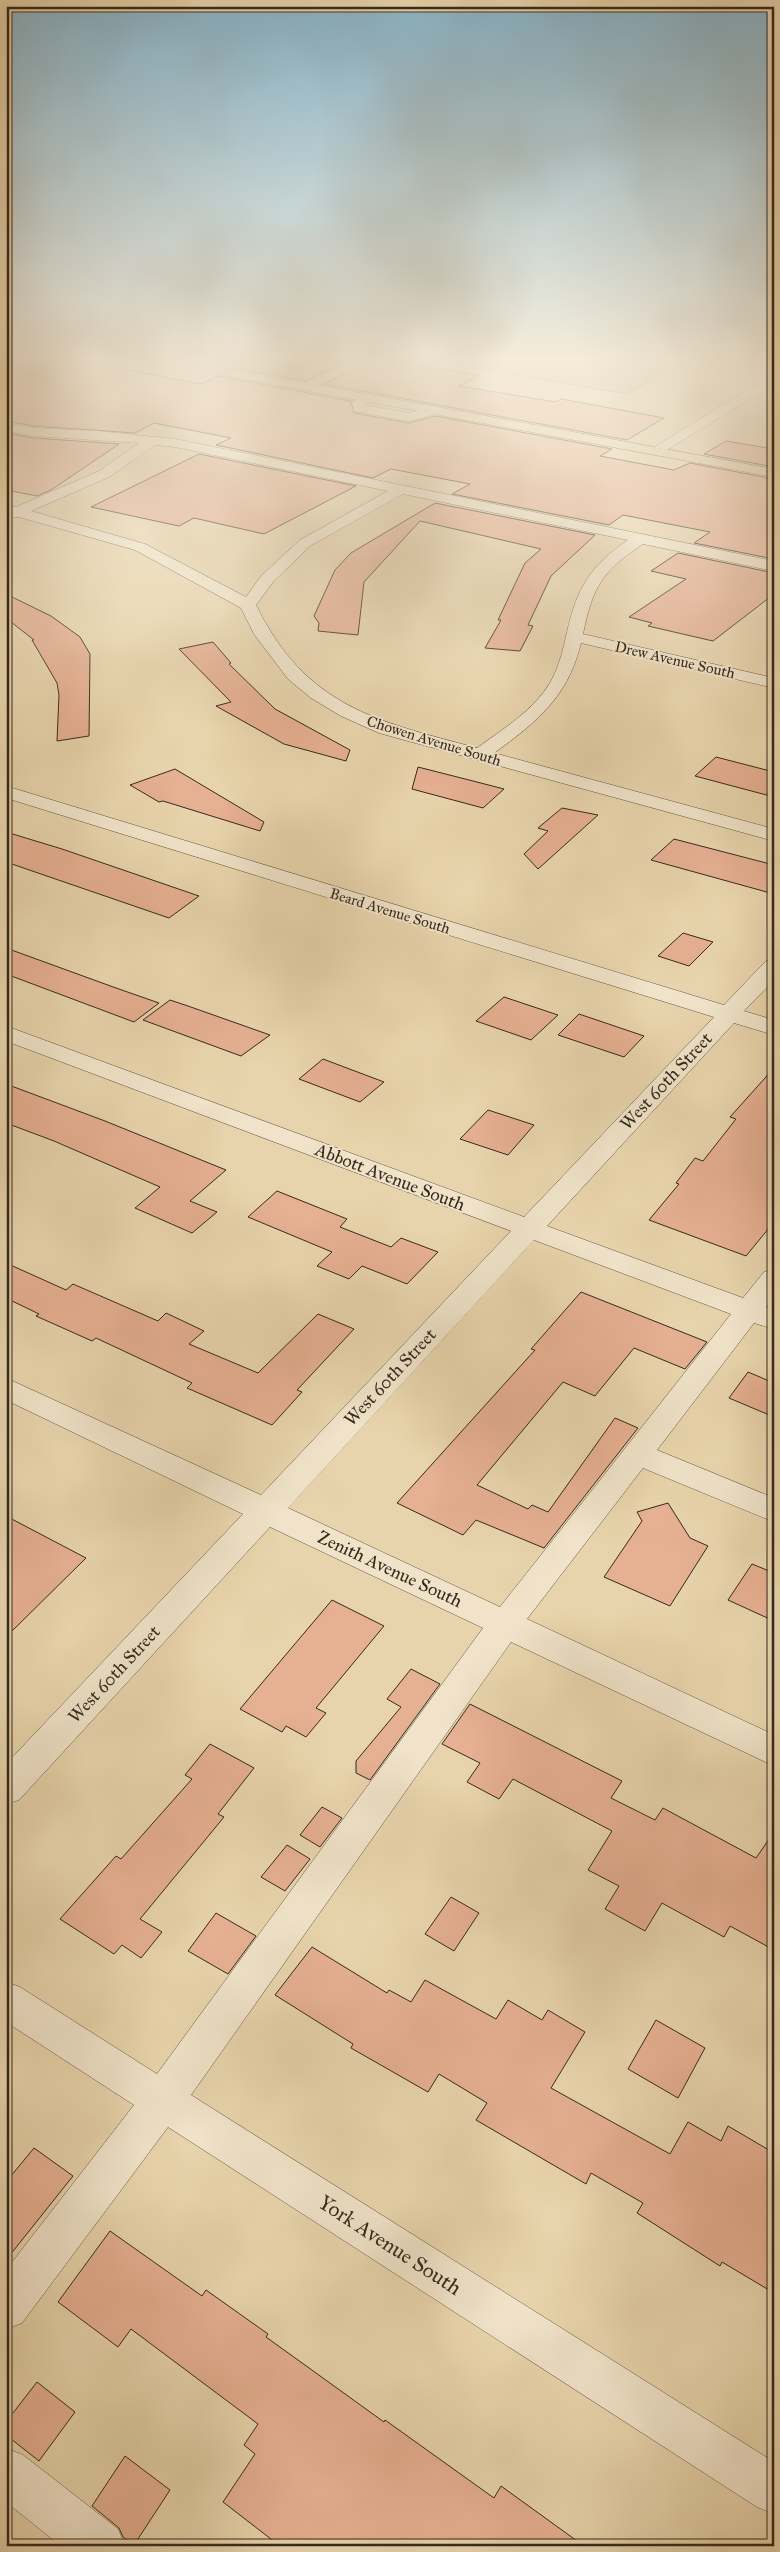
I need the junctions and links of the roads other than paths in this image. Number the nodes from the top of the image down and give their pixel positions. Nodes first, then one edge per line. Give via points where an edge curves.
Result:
1 (91, 479) edge
2 (349, 479) edge
3 (400, 490) junction
4 (10, 512) edge
5 (640, 539) junction
6 (774, 566) edge
7 (248, 605) junction
8 (576, 637) junction
9 (774, 683) edge
10 (478, 756) junction
11 (6, 792) edge
12 (774, 835) edge
13 (774, 966) edge
14 (728, 1016) junction
15 (774, 1028) edge
16 (6, 1033) edge
17 (528, 1228) junction
18 (774, 1278) edge
19 (761, 1316) edge
20 (6, 1388) edge
21 (638, 1454) junction
22 (774, 1510) edge
23 (266, 1511) junction
24 (505, 1624) junction
25 (774, 1751) edge
26 (6, 1789) edge
27 (6, 2000) edge
28 (163, 2100) junction
29 (6, 2307) edge
30 (6, 2472) edge
31 (774, 2490) edge
32 (102, 2546) edge

1 - 4 street
2 - 3 street
3 - 5 street
3 - 7 street via 305,543 267,579
4 - 7 street via 140,547
5 - 6 street
5 - 8 street via 622,550 592,581
7 - 10 street, Chowen Avenue South via 262,634 294,675 317,694 385,729
8 - 9 street, Drew Avenue South
8 - 10 street via 559,682 541,706
10 - 12 street, Chowen Avenue South
11 - 14 street, Beard Avenue South
13 - 14 street, West 60th Street
14 - 15 street, Beard Avenue South
14 - 17 street, West 60th Street
16 - 17 street, Abbott Avenue South
17 - 19 street, Abbott Avenue South
17 - 23 street, West 60th Street
18 - 19 street
19 - 21 street
20 - 23 street, Zenith Avenue South
21 - 22 street
21 - 24 street
23 - 24 street, Zenith Avenue South
23 - 26 street, West 60th Street
24 - 25 street, Zenith Avenue South
24 - 28 street
27 - 28 street, York Avenue South
28 - 29 street
28 - 31 street, York Avenue South
30 - 32 street

